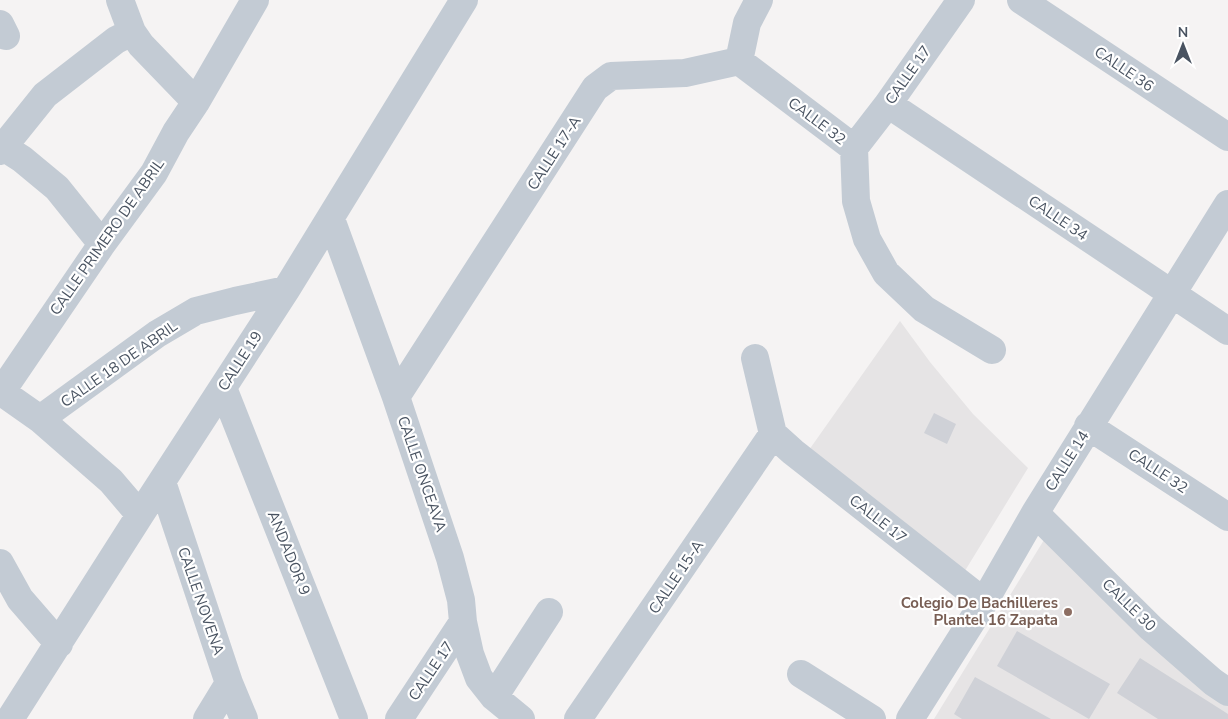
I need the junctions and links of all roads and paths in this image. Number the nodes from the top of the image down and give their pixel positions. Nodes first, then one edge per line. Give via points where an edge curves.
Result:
1 (120, 0) edge
2 (255, 0) edge
3 (464, 0) edge
4 (760, 0) edge
5 (961, 0) edge
6 (1021, 0) edge
7 (132, 32) junction
8 (739, 61) junction
9 (196, 102) junction
10 (888, 104) junction
11 (1228, 137) edge
12 (1, 148) edge
13 (854, 148) junction
14 (1228, 204) edge
15 (331, 218) junction
16 (102, 244) junction
17 (286, 290) junction
18 (1171, 294) junction
19 (1228, 331) edge
20 (992, 350) dead end
21 (755, 358) dead end
22 (223, 388) junction
23 (0, 392) edge
24 (396, 397) junction
25 (40, 420) junction
26 (1088, 426) junction
27 (773, 434) junction
28 (162, 482) junction
29 (1035, 513) junction
30 (140, 515) junction
31 (1228, 517) edge
32 (0, 563) edge
33 (984, 602) junction
34 (549, 612) dead end
35 (463, 622) junction
36 (59, 644) junction
37 (801, 674) dead end
38 (229, 683) junction
39 (1228, 692) edge
40 (494, 697) junction
41 (10, 719) edge
42 (207, 719) edge
43 (244, 719) edge
44 (354, 719) edge
45 (399, 719) edge
46 (521, 719) edge
47 (578, 719) edge
48 (872, 719) edge
49 (910, 719) edge

1 - 7 street
2 - 9 street, CALLE PRIMERO DE ABRIL
3 - 15 street, CALLE 19
4 - 8 street via 747,23
5 - 10 street, CALLE 17
6 - 11 street, CALLE 36
7 - 9 street
7 - 12 street via 116,40 45,95
8 - 13 street, CALLE 32
8 - 24 street, CALLE 17-A via 685,73 612,76 595,88
9 - 16 street, CALLE PRIMERO DE ABRIL via 154,173
10 - 13 street, CALLE 17
10 - 18 street, CALLE 34
12 - 16 street via 22,159 57,188
13 - 20 street, CALLE 32 via 856,201 867,239 886,273 924,309
14 - 18 street, CALLE 14
15 - 17 street, CALLE 19
15 - 24 street, CALLE ONCEAVA
16 - 23 street, CALLE PRIMERO DE ABRIL
17 - 22 street, CALLE 19
17 - 25 street, CALLE 18 DE ABRIL via 196,312 157,334
18 - 19 street, CALLE 34
18 - 26 street, CALLE 14
21 - 27 street
22 - 28 street, CALLE 19
22 - 44 street, ANDADOR 9
23 - 25 street
24 - 35 street, CALLE ONCEAVA via 450,558
25 - 30 street via 111,481
26 - 29 street, CALLE 14
26 - 31 street, CALLE 32
27 - 33 street, CALLE 17
27 - 47 street, CALLE 15-A
28 - 30 street, CALLE 19
28 - 38 street, CALLE NOVENA
29 - 33 street, CALLE 14
29 - 39 street, CALLE 30 via 1151,628
30 - 36 street, CALLE 19
32 - 36 street via 20,599
33 - 49 street, CALLE 14
34 - 40 street
35 - 40 street, CALLE ONCEAVA via 479,678
35 - 45 street, CALLE 17
36 - 41 street, CALLE 19
37 - 48 street
38 - 42 street
38 - 43 street, CALLE NOVENA
40 - 46 street, CALLE ONCEAVA

